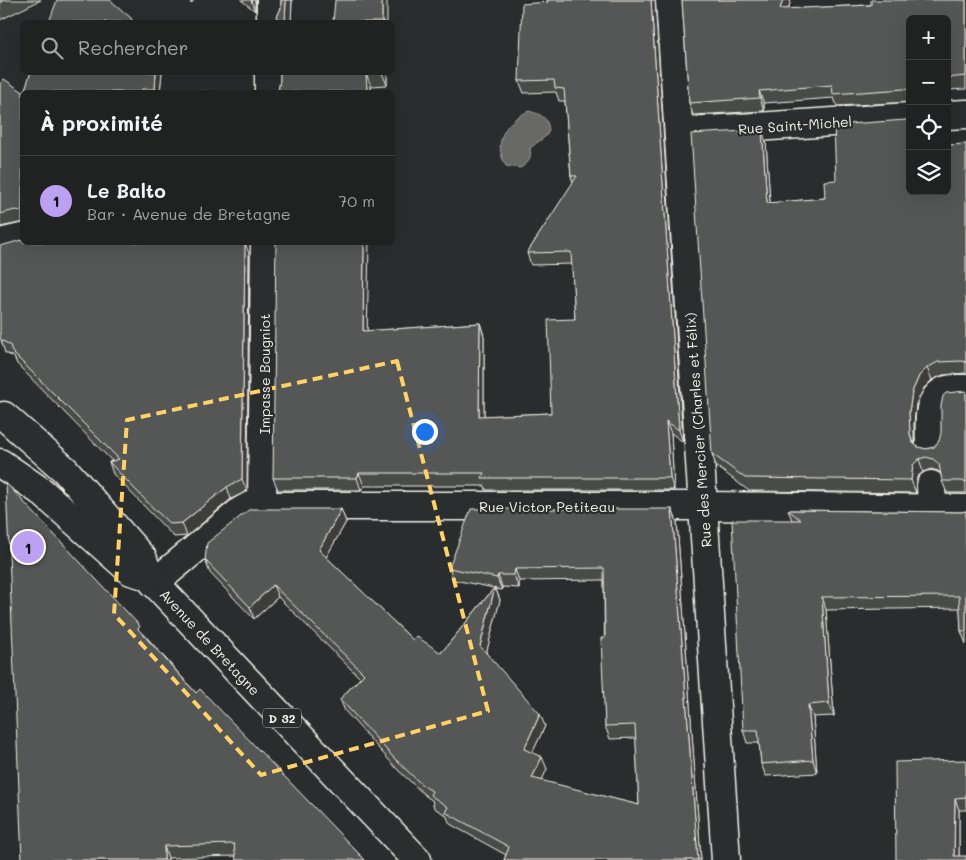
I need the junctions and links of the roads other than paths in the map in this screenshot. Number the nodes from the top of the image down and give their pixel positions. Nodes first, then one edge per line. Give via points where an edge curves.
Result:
1 (272, 0) edge
2 (670, 0) edge
3 (271, 20) edge
4 (269, 75) edge
5 (269, 90) edge
6 (966, 114) edge
7 (951, 115) edge
8 (906, 118) edge
9 (679, 132) junction
10 (20, 238) edge
11 (0, 243) edge
12 (265, 245) edge
13 (966, 389) edge
14 (2, 414) edge
15 (930, 446) edge
16 (0, 462) edge
17 (262, 506) junction
18 (702, 506) junction
19 (966, 509) edge
20 (151, 579) junction
21 (417, 860) edge
22 (726, 860) edge

1 - 3 street
2 - 9 street, Rue des Mercier (Charles et Félix)
4 - 5 street
6 - 7 street
8 - 9 street, Rue Saint-Michel
9 - 18 street, Rue des Mercier (Charles et Félix)
10 - 11 street
12 - 17 street, Impasse Bougniot
13 - 15 street via 949,389 935,399 930,417
14 - 16 street via 9,440
14 - 20 street, Avenue de Bretagne via 65,470 143,558
16 - 20 street, Avenue de Bretagne / D 32 via 42,492 131,572
17 - 18 street, Rue Victor Petiteau
17 - 20 street, Rue Victor Petiteau via 250,506
18 - 19 street, Rue Victor Petiteau via 931,497
18 - 22 street, Rue des Mercier (Charles et Félix)
20 - 21 street, Avenue de Bretagne / D 32

